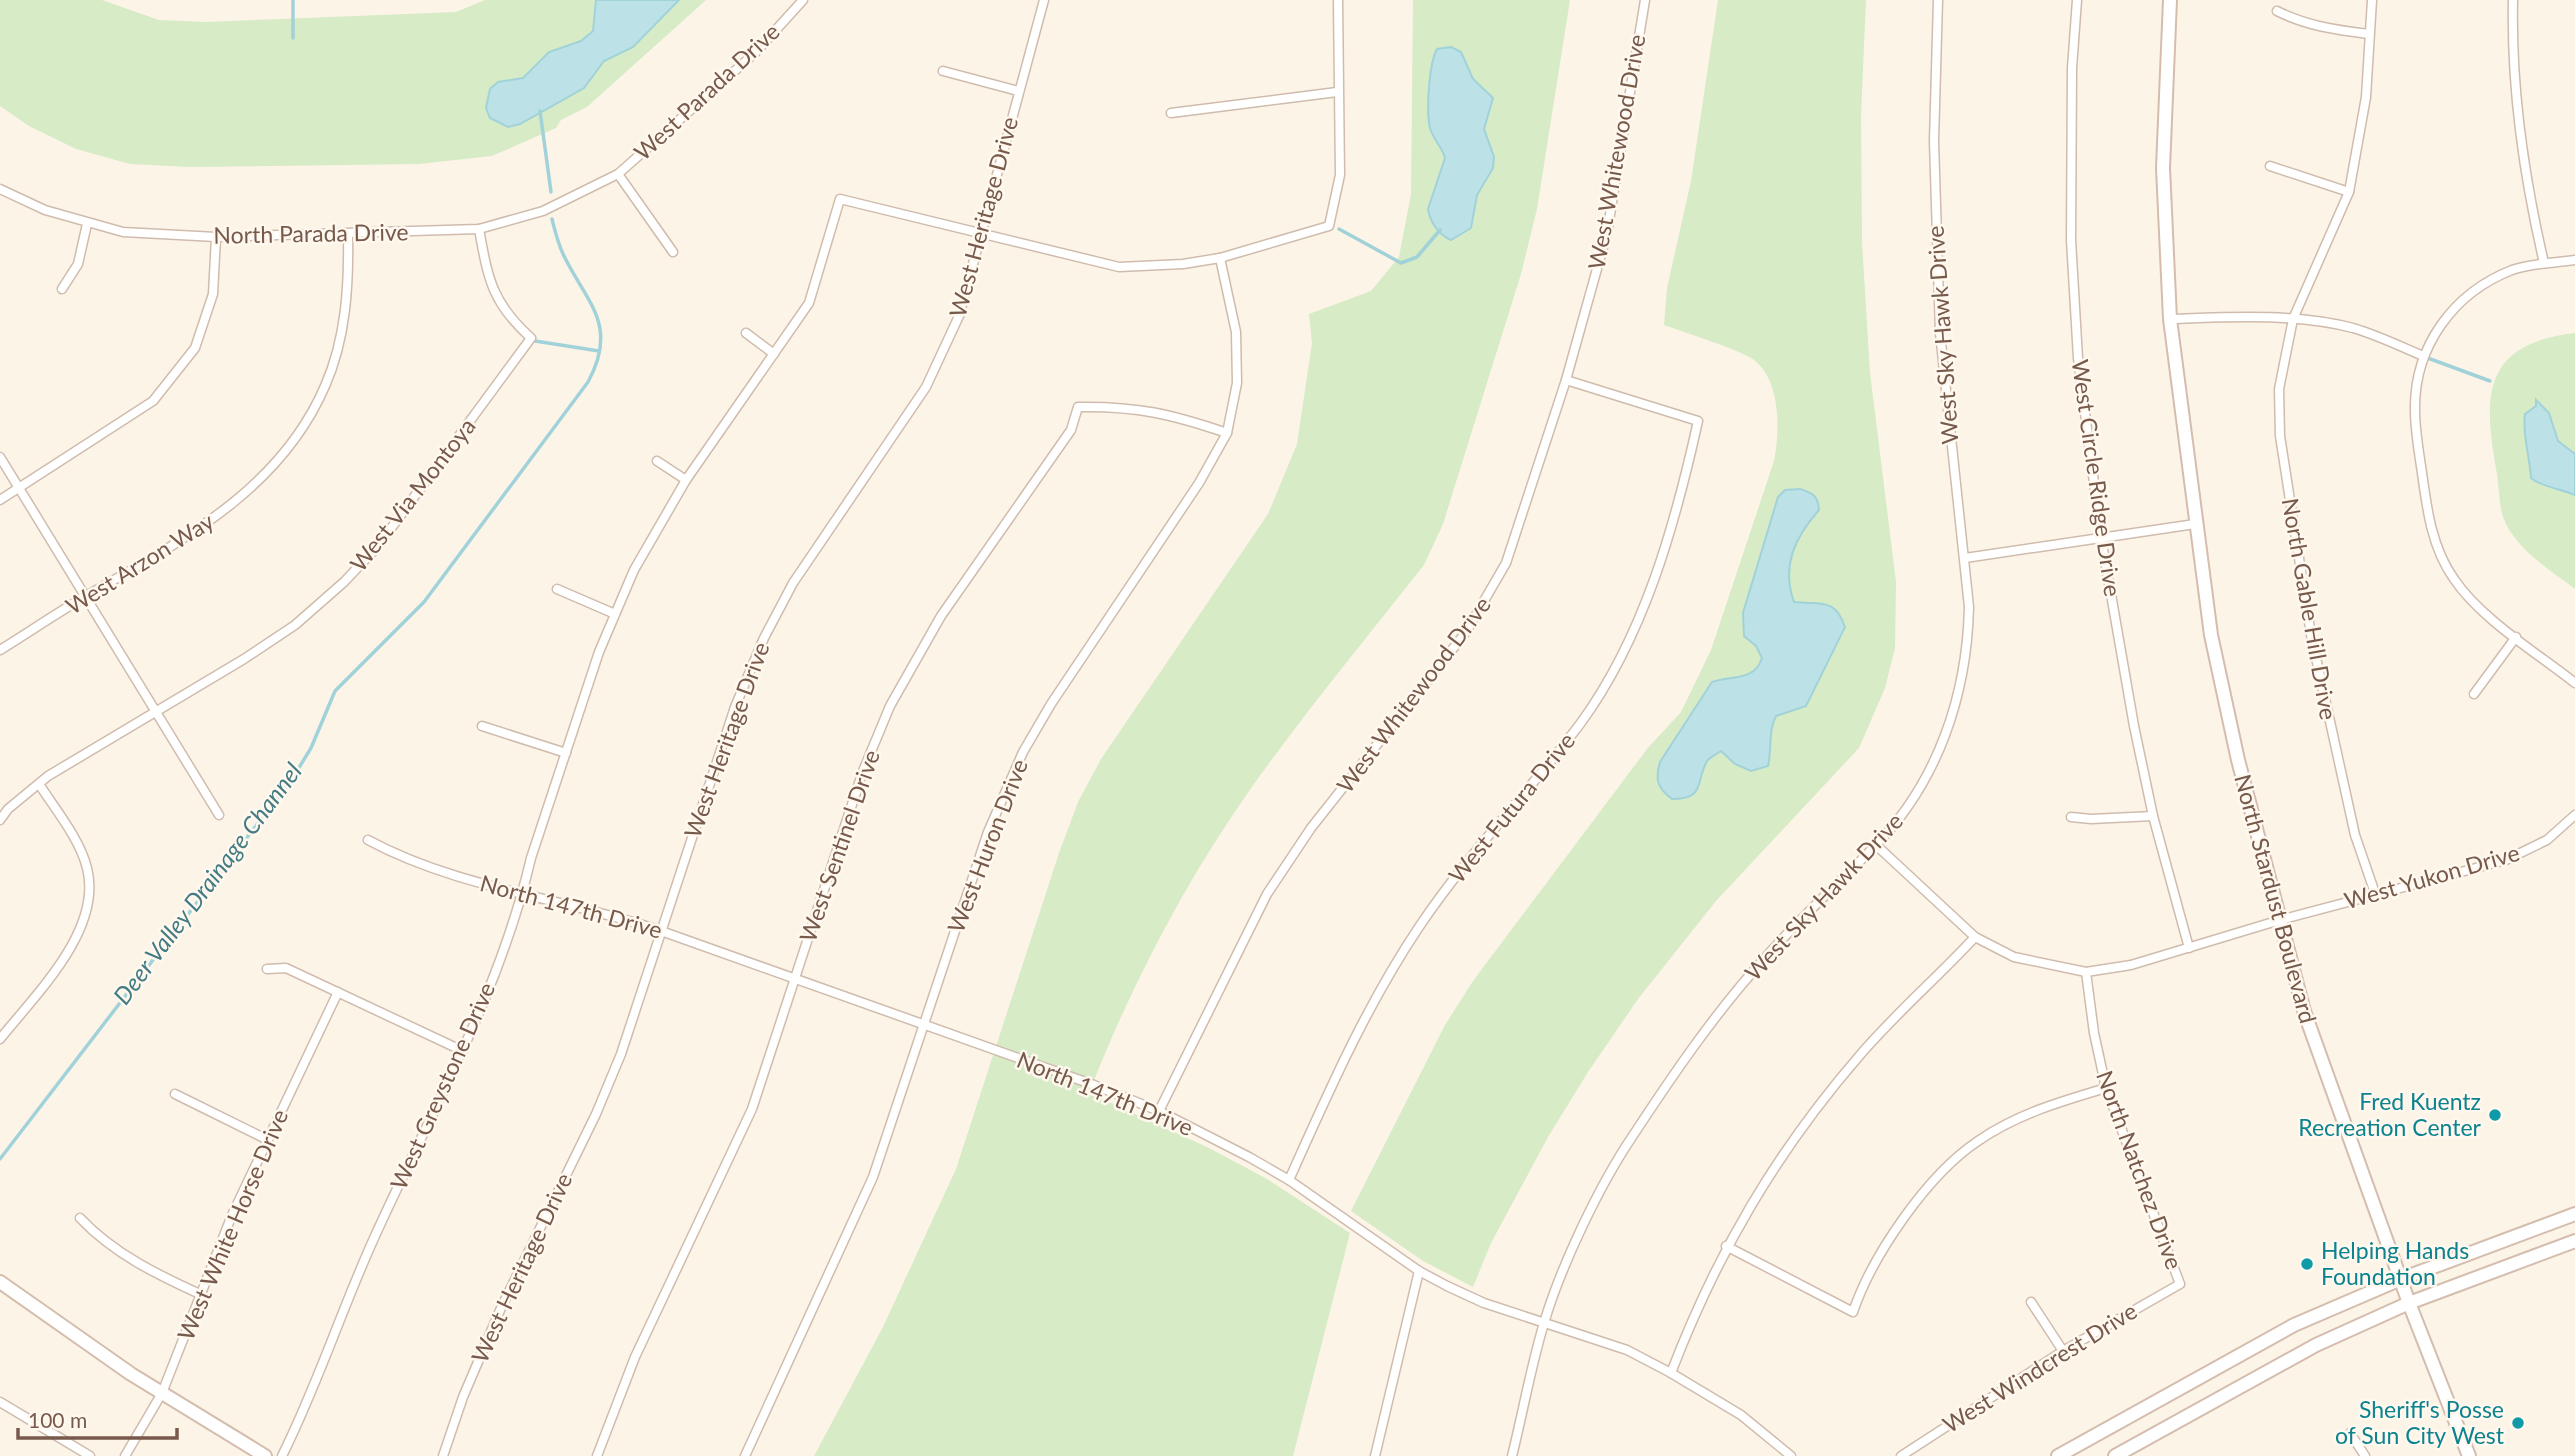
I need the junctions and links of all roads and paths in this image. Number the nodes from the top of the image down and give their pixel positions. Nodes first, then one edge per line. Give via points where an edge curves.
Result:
1 (803, 0) edge
2 (1044, 0) edge
3 (1338, 0) edge
4 (1645, 0) edge
5 (1938, 0) edge
6 (2077, 0) edge
7 (2170, 0) edge
8 (2372, 0) edge
9 (2513, 0) edge
10 (2277, 11) dead end
11 (2369, 34) junction
12 (943, 71) dead end
13 (1018, 91) junction
14 (1337, 92) junction
15 (1171, 113) dead end
16 (2270, 166) dead end
17 (618, 174) junction
18 (0, 189) edge
19 (2349, 192) junction
20 (87, 224) junction
21 (479, 229) junction
22 (348, 234) junction
23 (979, 235) junction
24 (216, 237) junction
25 (673, 252) dead end
26 (1220, 258) junction
27 (2575, 260) edge
28 (2544, 262) junction
29 (62, 289) dead end
30 (2170, 319) junction
31 (2293, 319) junction
32 (746, 333) dead end
33 (774, 354) junction
34 (2423, 356) junction
35 (1566, 380) junction
36 (1227, 433) junction
37 (0, 457) edge
38 (657, 461) dead end
39 (686, 480) junction
40 (19, 489) junction
41 (0, 500) edge
42 (2195, 524) junction
43 (2101, 537) junction
44 (1965, 558) junction
45 (557, 589) dead end
46 (85, 597) junction
47 (615, 614) junction
48 (2516, 638) junction
49 (0, 650) edge
50 (2575, 683) edge
51 (2474, 694) dead end
52 (156, 711) junction
53 (482, 726) dead end
54 (566, 753) junction
55 (39, 784) junction
56 (219, 815) dead end
57 (2575, 815) edge
58 (2153, 816) junction
59 (2071, 817) dead end
60 (0, 820) edge
61 (368, 840) dead end
62 (1876, 845) junction
63 (523, 893) junction
64 (2376, 896) junction
65 (2280, 920) junction
66 (661, 931) junction
67 (1975, 937) junction
68 (2189, 948) junction
69 (267, 969) dead end
70 (2086, 972) junction
71 (795, 979) junction
72 (338, 992) junction
73 (923, 1026) junction
74 (0, 1039) edge
75 (463, 1051) junction
76 (2106, 1088) junction
77 (175, 1094) dead end
78 (1159, 1111) junction
79 (268, 1140) junction
80 (1289, 1180) junction
81 (2575, 1214) edge
82 (80, 1218) dead end
83 (2575, 1241) edge
84 (1726, 1246) junction
85 (1419, 1271) junction
86 (2400, 1279) junction
87 (0, 1282) edge
88 (2180, 1284) joint
89 (202, 1295) junction
90 (2031, 1302) dead end
91 (2409, 1303) junction
92 (1545, 1321) junction
93 (2063, 1351) junction
94 (1671, 1373) junction
95 (162, 1394) junction
96 (0, 1402) edge
97 (2350, 1433) dead end
98 (90, 1456) edge
99 (125, 1456) edge
100 (265, 1456) edge
101 (282, 1456) edge
102 (443, 1456) edge
103 (597, 1456) edge
104 (745, 1456) edge
105 (1375, 1456) edge
106 (1513, 1456) edge
107 (1791, 1456) edge
108 (1901, 1456) edge
109 (2058, 1456) edge
110 (2115, 1456) edge
111 (2365, 1456) edge
112 (2469, 1456) edge

1 - 17 street, West Parada Drive via 754,53
2 - 13 street, West Heritage Drive
3 - 14 street
4 - 35 street, West Whitewood Drive via 1607,233
5 - 44 street, West Sky Hawk Drive via 1937,271 1949,434
6 - 43 street, West Circle Ridge Drive via 2071,94 2071,240 2078,358
7 - 30 street, North Stardust Boulevard via 2163,168
8 - 11 street, North Gable Hill Drive
9 - 28 street via 2519,119
10 - 11 street via 2327,29
11 - 19 street, North Gable Hill Drive via 2366,97
12 - 13 street
13 - 23 street, West Heritage Drive
14 - 15 street
14 - 26 street via 1339,175 1329,226
16 - 19 street
17 - 21 street, North Parada Drive via 543,211
17 - 25 street, West Parada Drive
18 - 20 street, North Parada Drive
19 - 31 street, North Gable Hill Drive
20 - 24 street, North Parada Drive via 123,232
20 - 29 street via 78,264
21 - 22 street, North Parada Drive
21 - 52 street, West Via Montoya via 495,296 531,338 378,546 344,582 295,625
22 - 24 street, North Parada Drive
22 - 46 street, West Arzon Way via 349,288 340,336 325,386 299,431 265,475 214,520
23 - 26 street via 1119,267
23 - 33 street, West Greystone Drive via 840,199 809,303
23 - 66 street, West Heritage Drive via 959,316 926,387 793,583 764,638 735,707
24 - 40 street via 213,294 195,348 153,401
26 - 36 street, West Huron Drive via 1236,332 1237,383
27 - 28 street
28 - 34 street via 2512,270 2478,288 2442,321
30 - 31 street
30 - 42 street, North Stardust Boulevard
31 - 34 street via 2352,328
31 - 64 street, North Gable Hill Drive via 2278,389 2293,531 2330,729
32 - 33 street
33 - 39 street, West Greystone Drive
34 - 48 street via 2414,408 2427,505 2440,556 2473,602
35 - 78 street, West Whitewood Drive via 1506,563 1488,597 1466,632 1311,828 1267,894
35 - 80 street, West Futura Drive via 1698,421 1656,572 1624,653 1580,723 1420,925 1376,995
36 - 71 street, West Sentinel Drive via 1170,413 1127,406 1077,407 1071,430 941,616 890,706 863,771
36 - 73 street, West Huron Drive via 1023,752 988,832
37 - 40 street
38 - 39 street
39 - 47 street, West Greystone Drive via 634,570
40 - 41 street
40 - 46 street
42 - 43 street
42 - 65 street, North Stardust Boulevard via 2211,635
43 - 44 street
43 - 58 street, West Circle Ridge Drive
44 - 62 street, West Sky Hawk Drive via 1968,645 1959,693 1926,778
45 - 47 street
46 - 49 street, West Arzon Way
46 - 52 street
47 - 54 street, West Greystone Drive
48 - 50 street
48 - 51 street
52 - 55 street, West Via Montoya
52 - 56 street
53 - 54 street
54 - 63 street, West Greystone Drive
55 - 60 street, West Via Montoya
55 - 74 street via 88,868 85,919 52,974
57 - 64 street, West Yukon Drive via 2547,840 2506,860
58 - 59 street
58 - 68 street, West Circle Ridge Drive
61 - 63 street, North 147th Drive via 444,872
62 - 67 street
62 - 92 street, West Sky Hawk Drive via 1762,960 1686,1058 1630,1139 1588,1215
63 - 66 street, North 147th Drive
63 - 75 street, West Greystone Drive
64 - 65 street, West Yukon Drive
65 - 68 street, West Yukon Drive
65 - 86 street, North Stardust Boulevard via 2320,1061
66 - 71 street, North 147th Drive
66 - 102 street, West Heritage Drive via 621,1054 501,1308
67 - 70 street via 2014,957
67 - 84 street via 1859,1056 1780,1160
68 - 70 street, West Yukon Drive
69 - 72 street via 286,968
70 - 76 street, North Natchez Drive
71 - 73 street, North 147th Drive
71 - 103 street, West Sentinel Drive via 752,1109 635,1357
72 - 75 street
72 - 79 street, West White Horse Drive
73 - 78 street, North 147th Drive
73 - 104 street, West Huron Drive via 873,1177
75 - 101 street, West Greystone Drive via 352,1286
76 - 84 street via 2044,1106 1977,1141 1939,1175 1862,1284 1853,1312
76 - 88 street, North Natchez Drive
77 - 79 street
78 - 80 street, North 147th Drive
79 - 89 street, West White Horse Drive via 232,1214
80 - 85 street, North 147th Drive
81 - 86 street
82 - 89 street via 100,1239 155,1274
83 - 91 street
84 - 94 street
85 - 92 street, North 147th Drive via 1484,1303
85 - 105 street
86 - 91 street, North Stardust Boulevard
86 - 109 street via 2294,1325
87 - 95 street
88 - 93 street, West Windcrest Drive
89 - 95 street, West White Horse Drive
90 - 93 street
91 - 110 street via 2316,1345
91 - 112 street, North Stardust Boulevard
92 - 94 street, North 147th Drive via 1627,1350
92 - 106 street, West Sky Hawk Drive
93 - 108 street, West Windcrest Drive
94 - 107 street, North 147th Drive via 1741,1415
95 - 99 street, West White Horse Drive
95 - 100 street
96 - 98 street
97 - 111 street

